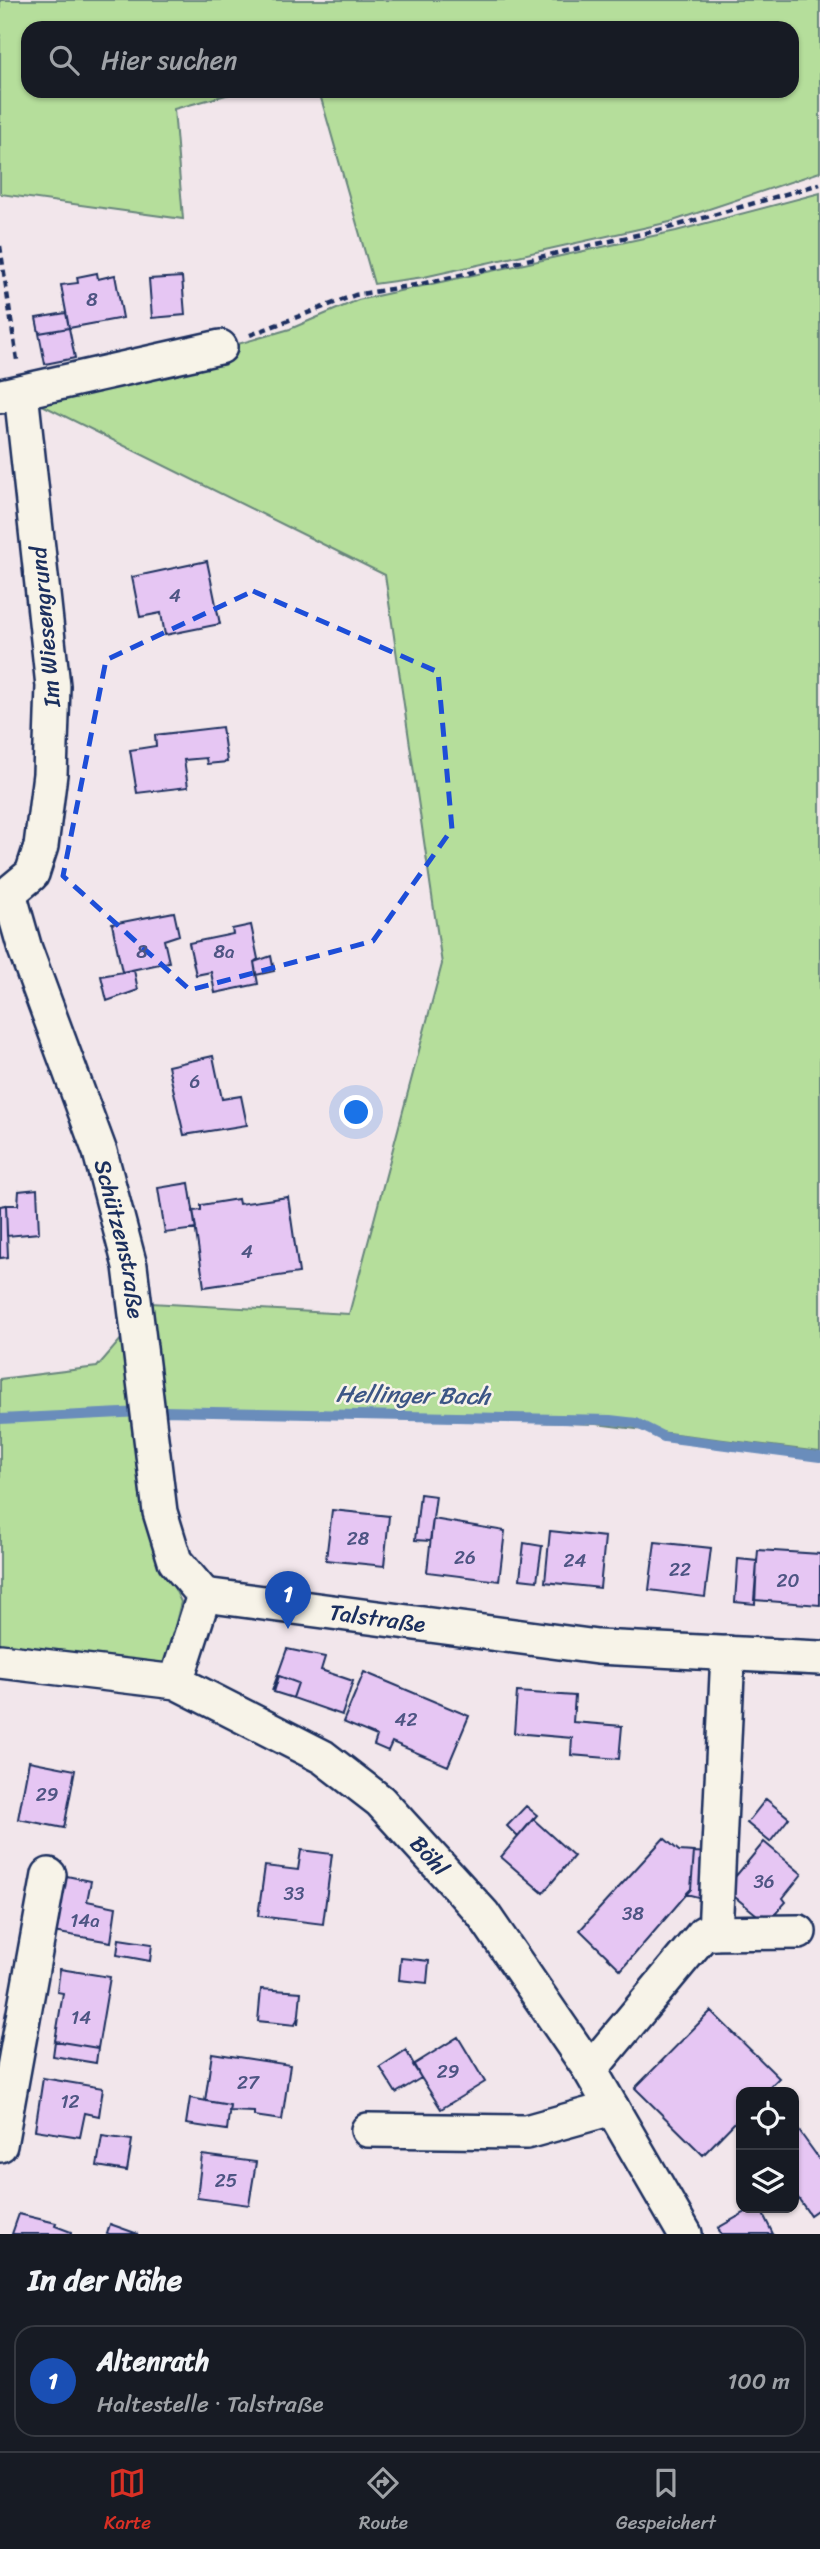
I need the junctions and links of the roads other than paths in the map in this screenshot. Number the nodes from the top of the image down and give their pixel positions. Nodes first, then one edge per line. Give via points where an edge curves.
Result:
1 (220, 347) road end
2 (11, 394) edge
3 (5, 893) edge
4 (204, 1595) junction
5 (728, 1653) junction
6 (820, 1658) edge
7 (0, 1661) edge
8 (176, 1682) junction
9 (49, 1875) dead end
10 (799, 1932) dead end
11 (715, 1933) junction
12 (590, 2070) junction
13 (612, 2108) junction
14 (368, 2130) dead end
15 (0, 2146) edge
16 (685, 2234) edge

1 - 2 street
2 - 3 street, Im Wiesengrund via 53,686 50,774 40,846 32,874
3 - 4 street, Schützenstraße via 108,1177 130,1266 160,1512 175,1561
4 - 5 street, Talstraße via 597,1647
4 - 8 street
5 - 6 street, Talstraße
5 - 11 street
7 - 8 street
8 - 12 street, Böhl via 323,1757 380,1801 483,1914
9 - 15 street
10 - 11 street
11 - 12 street via 704,1933
12 - 13 street, Böhl
13 - 14 street via 526,2132
13 - 16 street, Böhl

